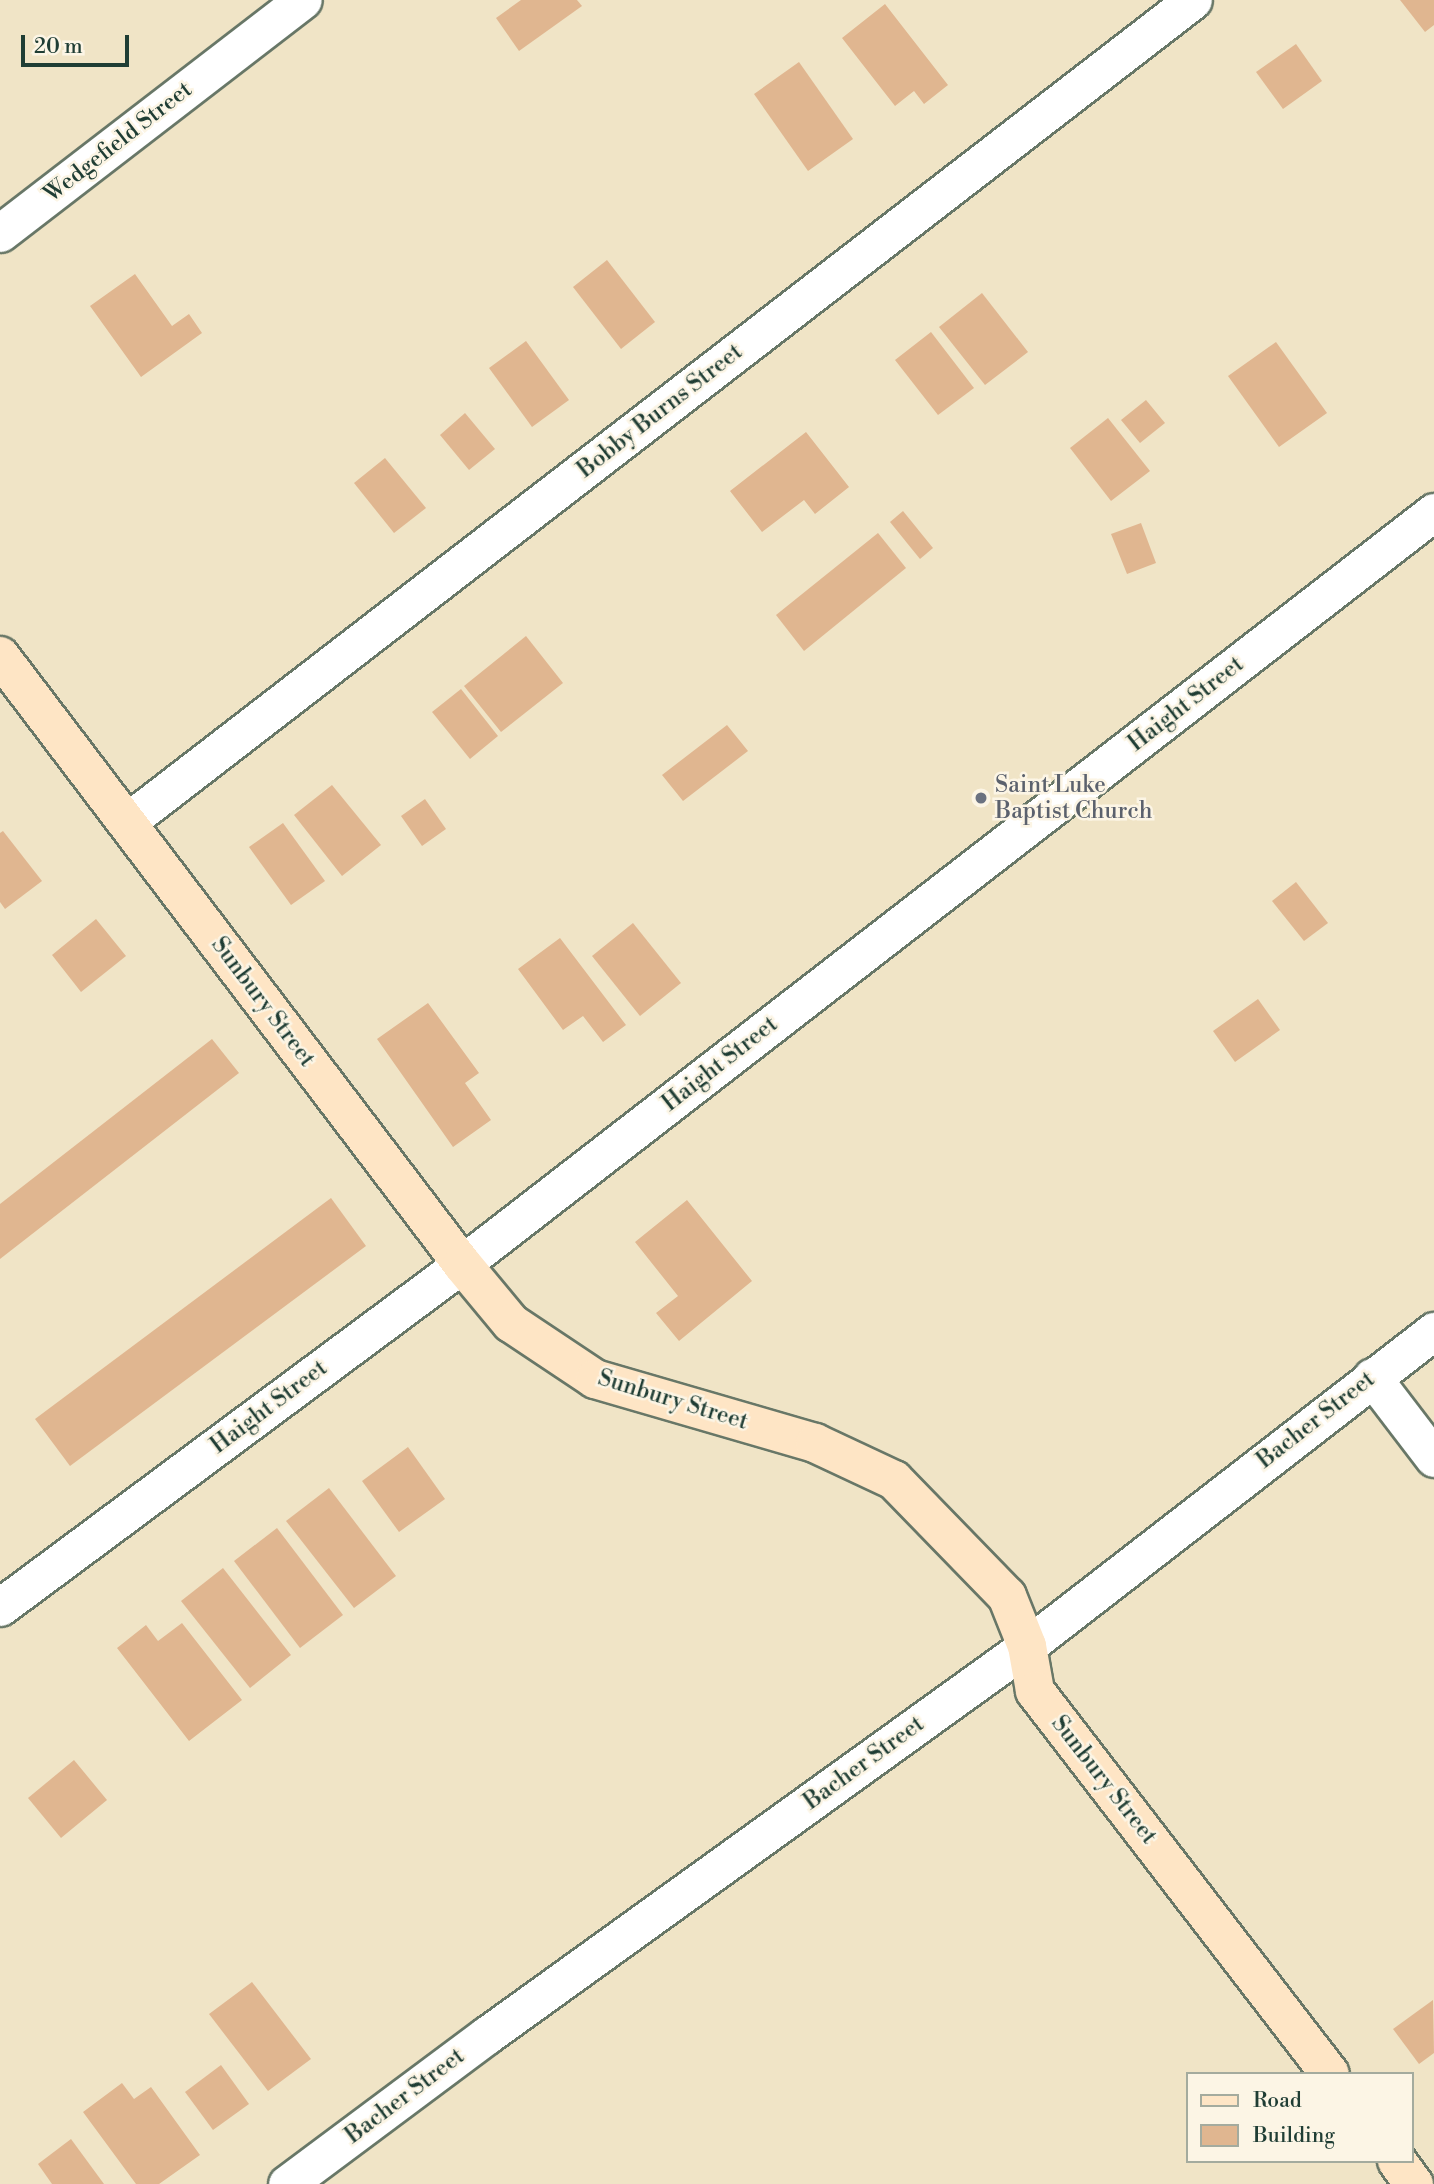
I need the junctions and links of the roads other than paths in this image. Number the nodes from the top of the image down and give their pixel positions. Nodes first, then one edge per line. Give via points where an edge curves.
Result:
1 (303, 0) edge
2 (1193, 0) edge
3 (0, 233) edge
4 (1434, 512) edge
5 (0, 656) edge
6 (127, 822) junction
7 (462, 1264) junction
8 (1434, 1331) edge
9 (1372, 1377) junction
10 (1434, 1458) edge
11 (0, 1607) edge
12 (1027, 1646) junction
13 (1328, 2072) edge
14 (1398, 2163) edge
15 (287, 2184) edge
16 (1414, 2184) edge

1 - 3 street, Wedgefield Street
2 - 6 street, Bobby Burns Street
4 - 7 street, Haight Street
5 - 6 street, Sunbury Street
6 - 7 street, Sunbury Street
7 - 11 street, Haight Street
7 - 12 street, Sunbury Street via 511,1323 595,1379 815,1443 894,1480 1007,1597
8 - 9 street, Bacher Street
9 - 10 street
9 - 12 street, Bacher Street
12 - 13 street, Sunbury Street via 1035,1691
12 - 15 street, Bacher Street
14 - 16 street

